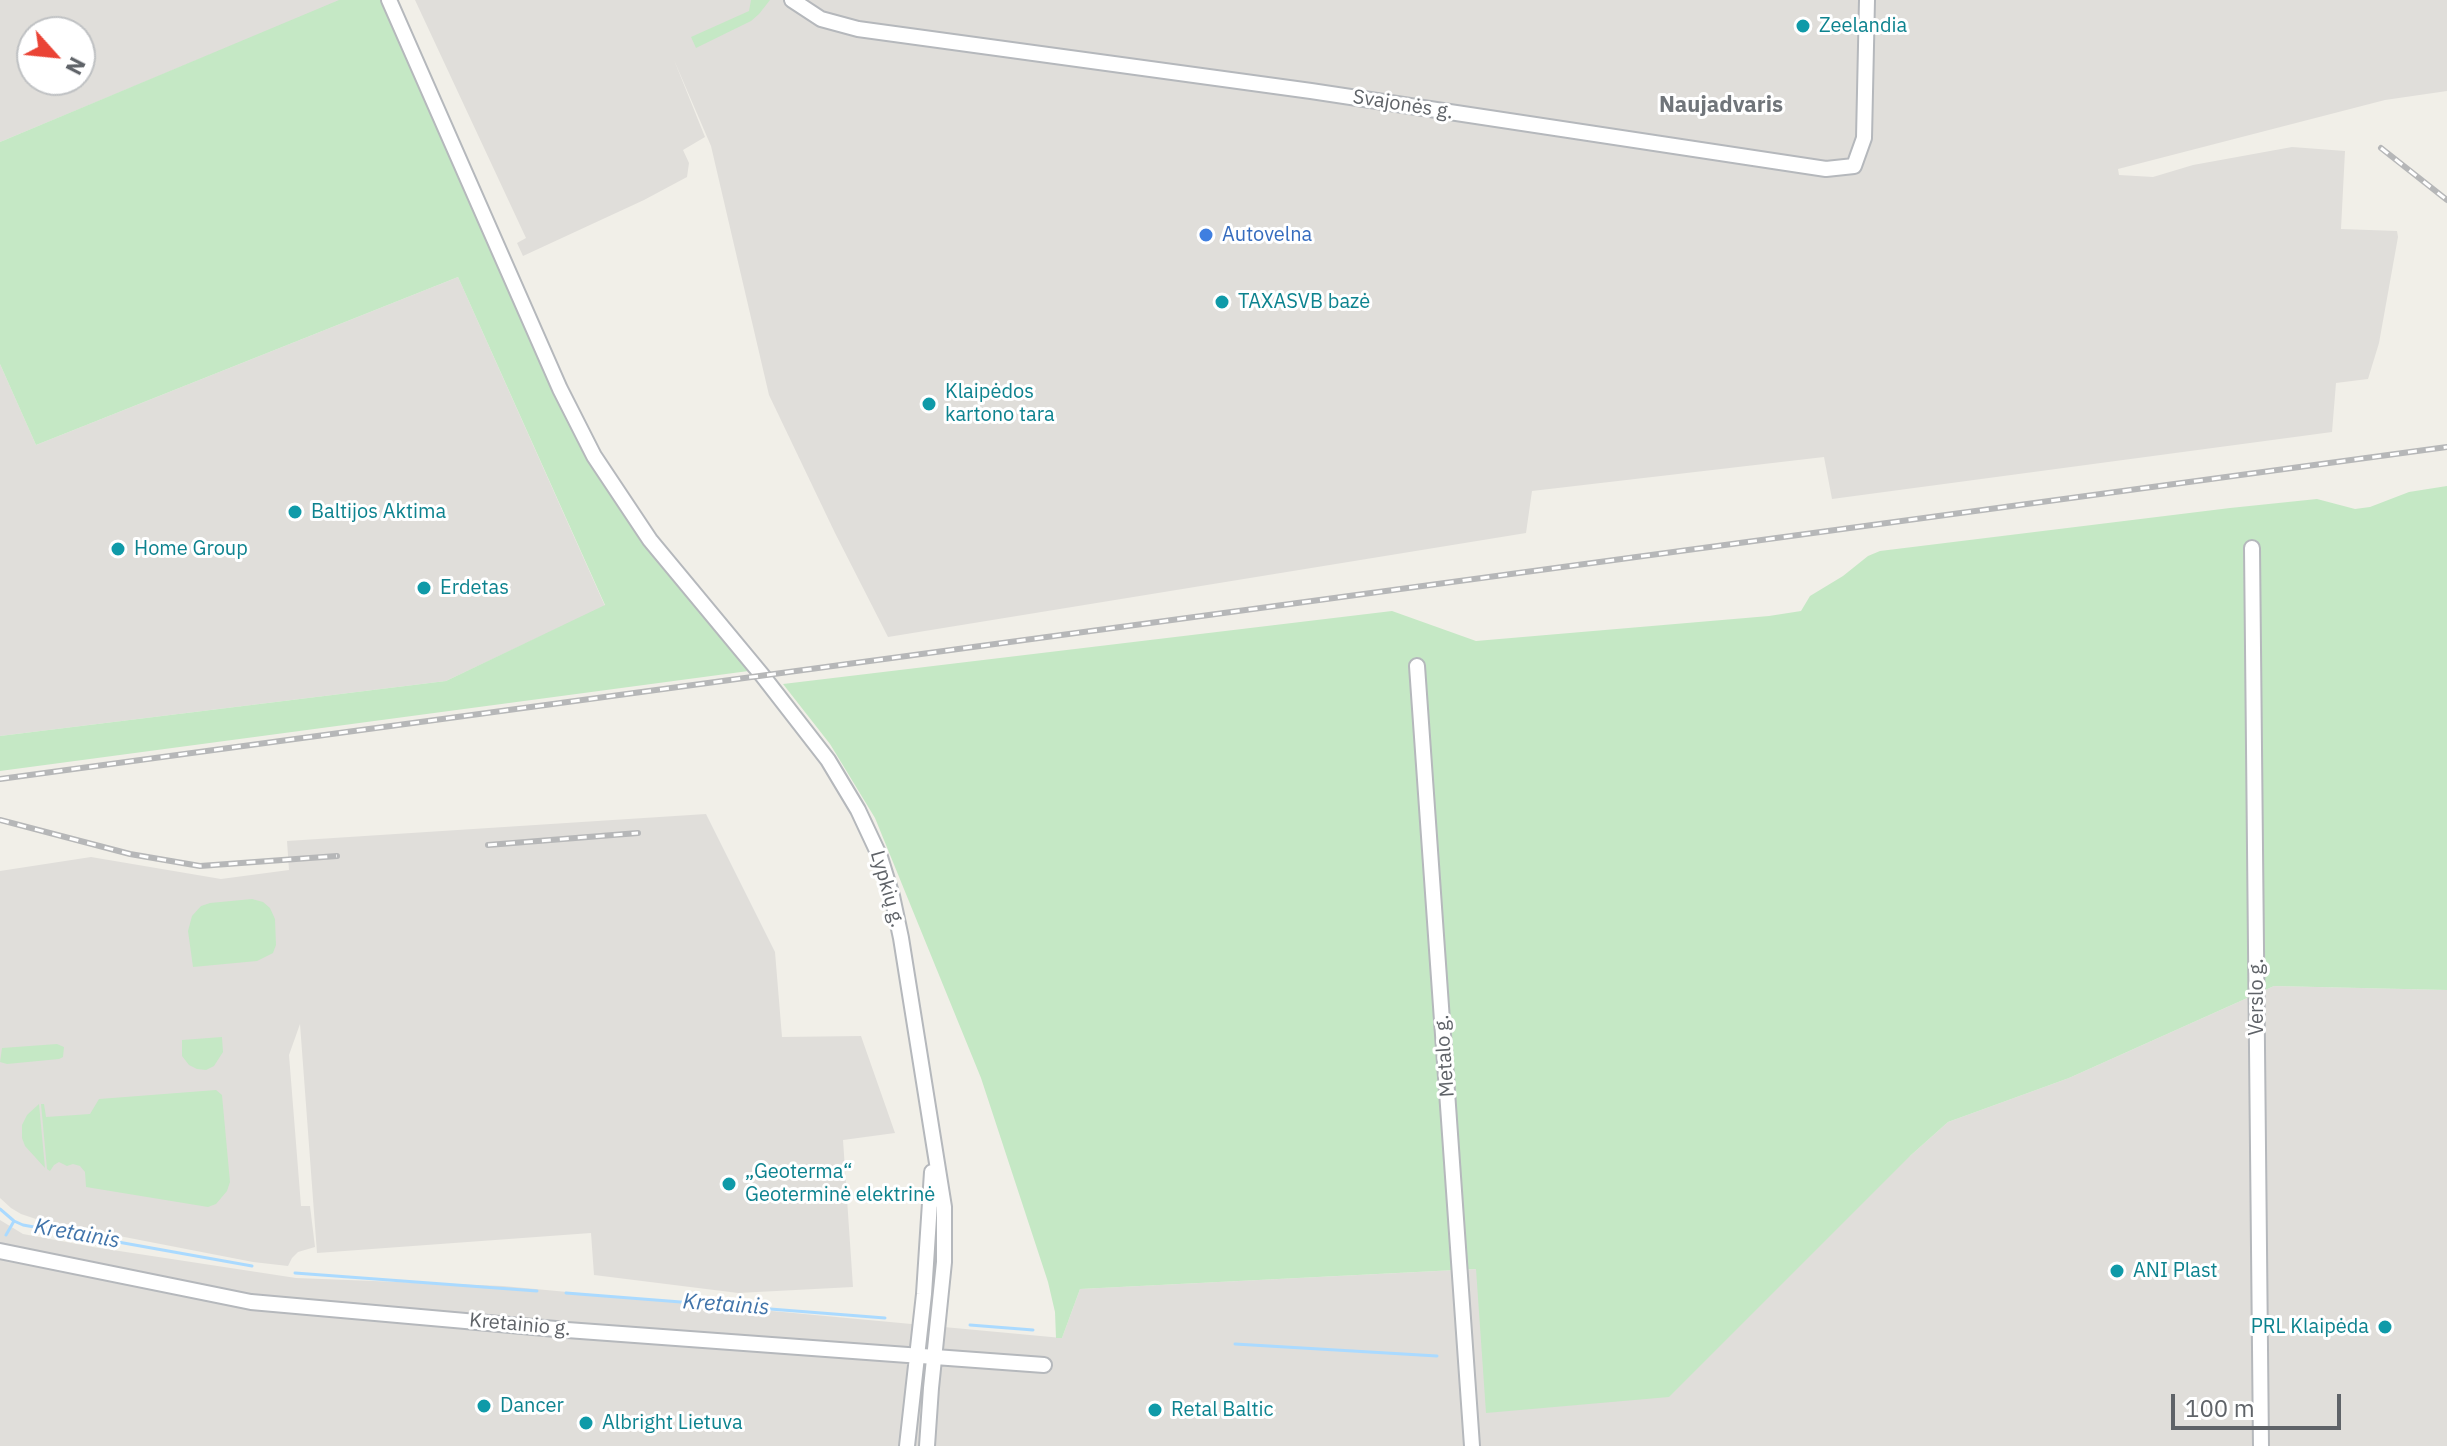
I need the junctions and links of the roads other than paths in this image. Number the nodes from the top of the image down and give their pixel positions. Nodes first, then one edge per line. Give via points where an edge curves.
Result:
1 (389, 0) edge
2 (792, 0) edge
3 (1867, 0) edge
4 (2252, 548) dead end
5 (1417, 666) dead end
6 (932, 1135) junction
7 (0, 1251) edge
8 (916, 1356) junction
9 (934, 1358) junction
10 (1044, 1365) dead end
11 (907, 1446) edge
12 (927, 1446) edge
13 (1472, 1446) edge
14 (2261, 1446) edge

1 - 6 street, Lypkių g. via 583,436 650,540 762,675 842,782 866,825 901,938
2 - 3 street, Svajonės g. via 821,19 858,29 1826,169 1854,166 1864,138
4 - 14 street, Verslo g.
5 - 13 street, Metalo g.
6 - 8 street, Lypkių g.
6 - 9 street, Lypkių g. via 945,1227
7 - 8 street, Kretainio g. via 251,1302
8 - 9 street, Kretainio g.
8 - 11 street, Lypkių g.
9 - 10 street, Kretainio g.
9 - 12 street, Lypkių g.

